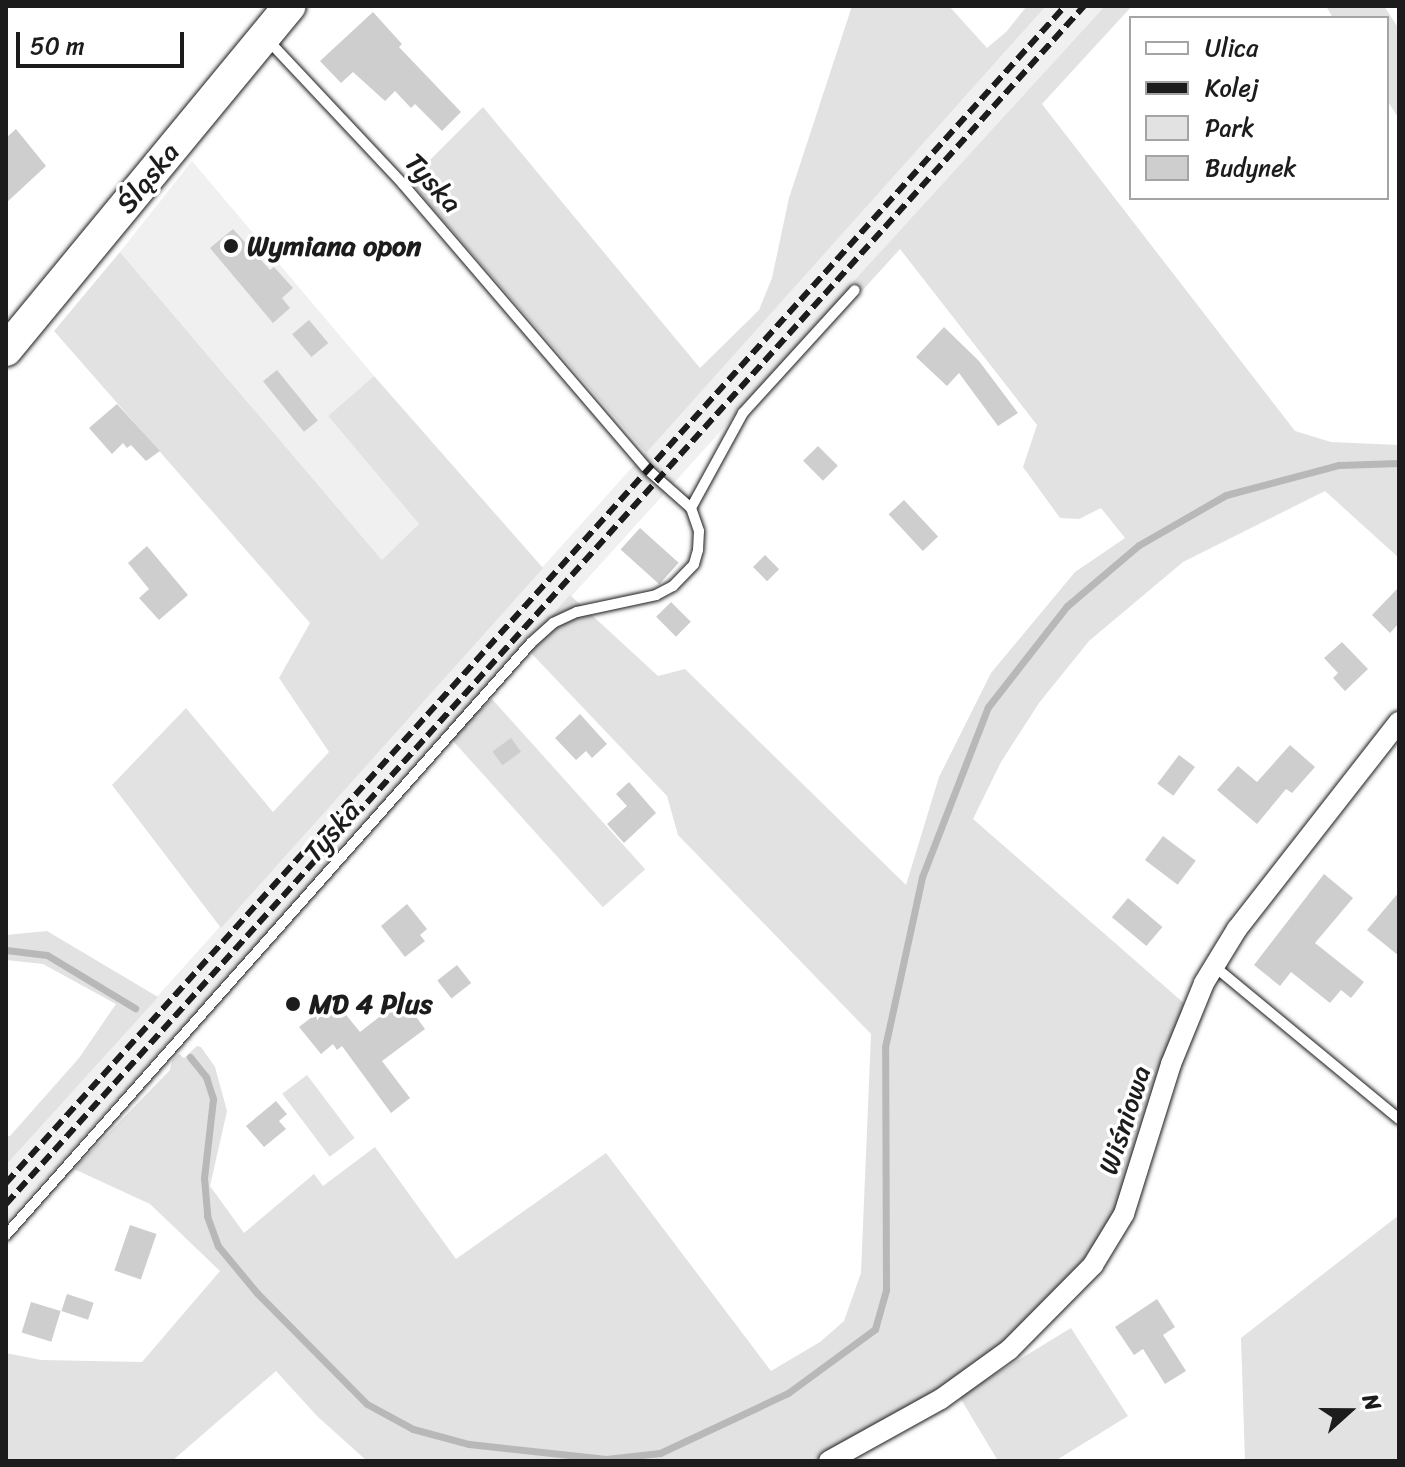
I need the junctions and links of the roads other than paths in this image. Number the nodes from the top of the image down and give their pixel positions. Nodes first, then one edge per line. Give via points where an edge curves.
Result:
1 (290, 6) edge
2 (264, 37) junction
3 (855, 290) dead end
4 (6, 350) edge
5 (691, 508) junction
6 (1399, 722) edge
7 (1214, 966) junction
8 (1399, 1119) edge
9 (6, 1235) edge
10 (829, 1461) edge

1 - 2 main road, Śląska
2 - 4 main road, Śląska
2 - 5 lane, Tyska via 403,184 648,470
3 - 5 lane via 743,413
5 - 9 lane, Tyska via 699,531 698,550 685,577 656,595 577,612 553,623 531,643
6 - 7 street, Wiśniowa via 1237,929
7 - 8 lane
7 - 10 street, Wiśniowa via 1171,1064 1124,1214 1093,1265 1009,1350 941,1399

